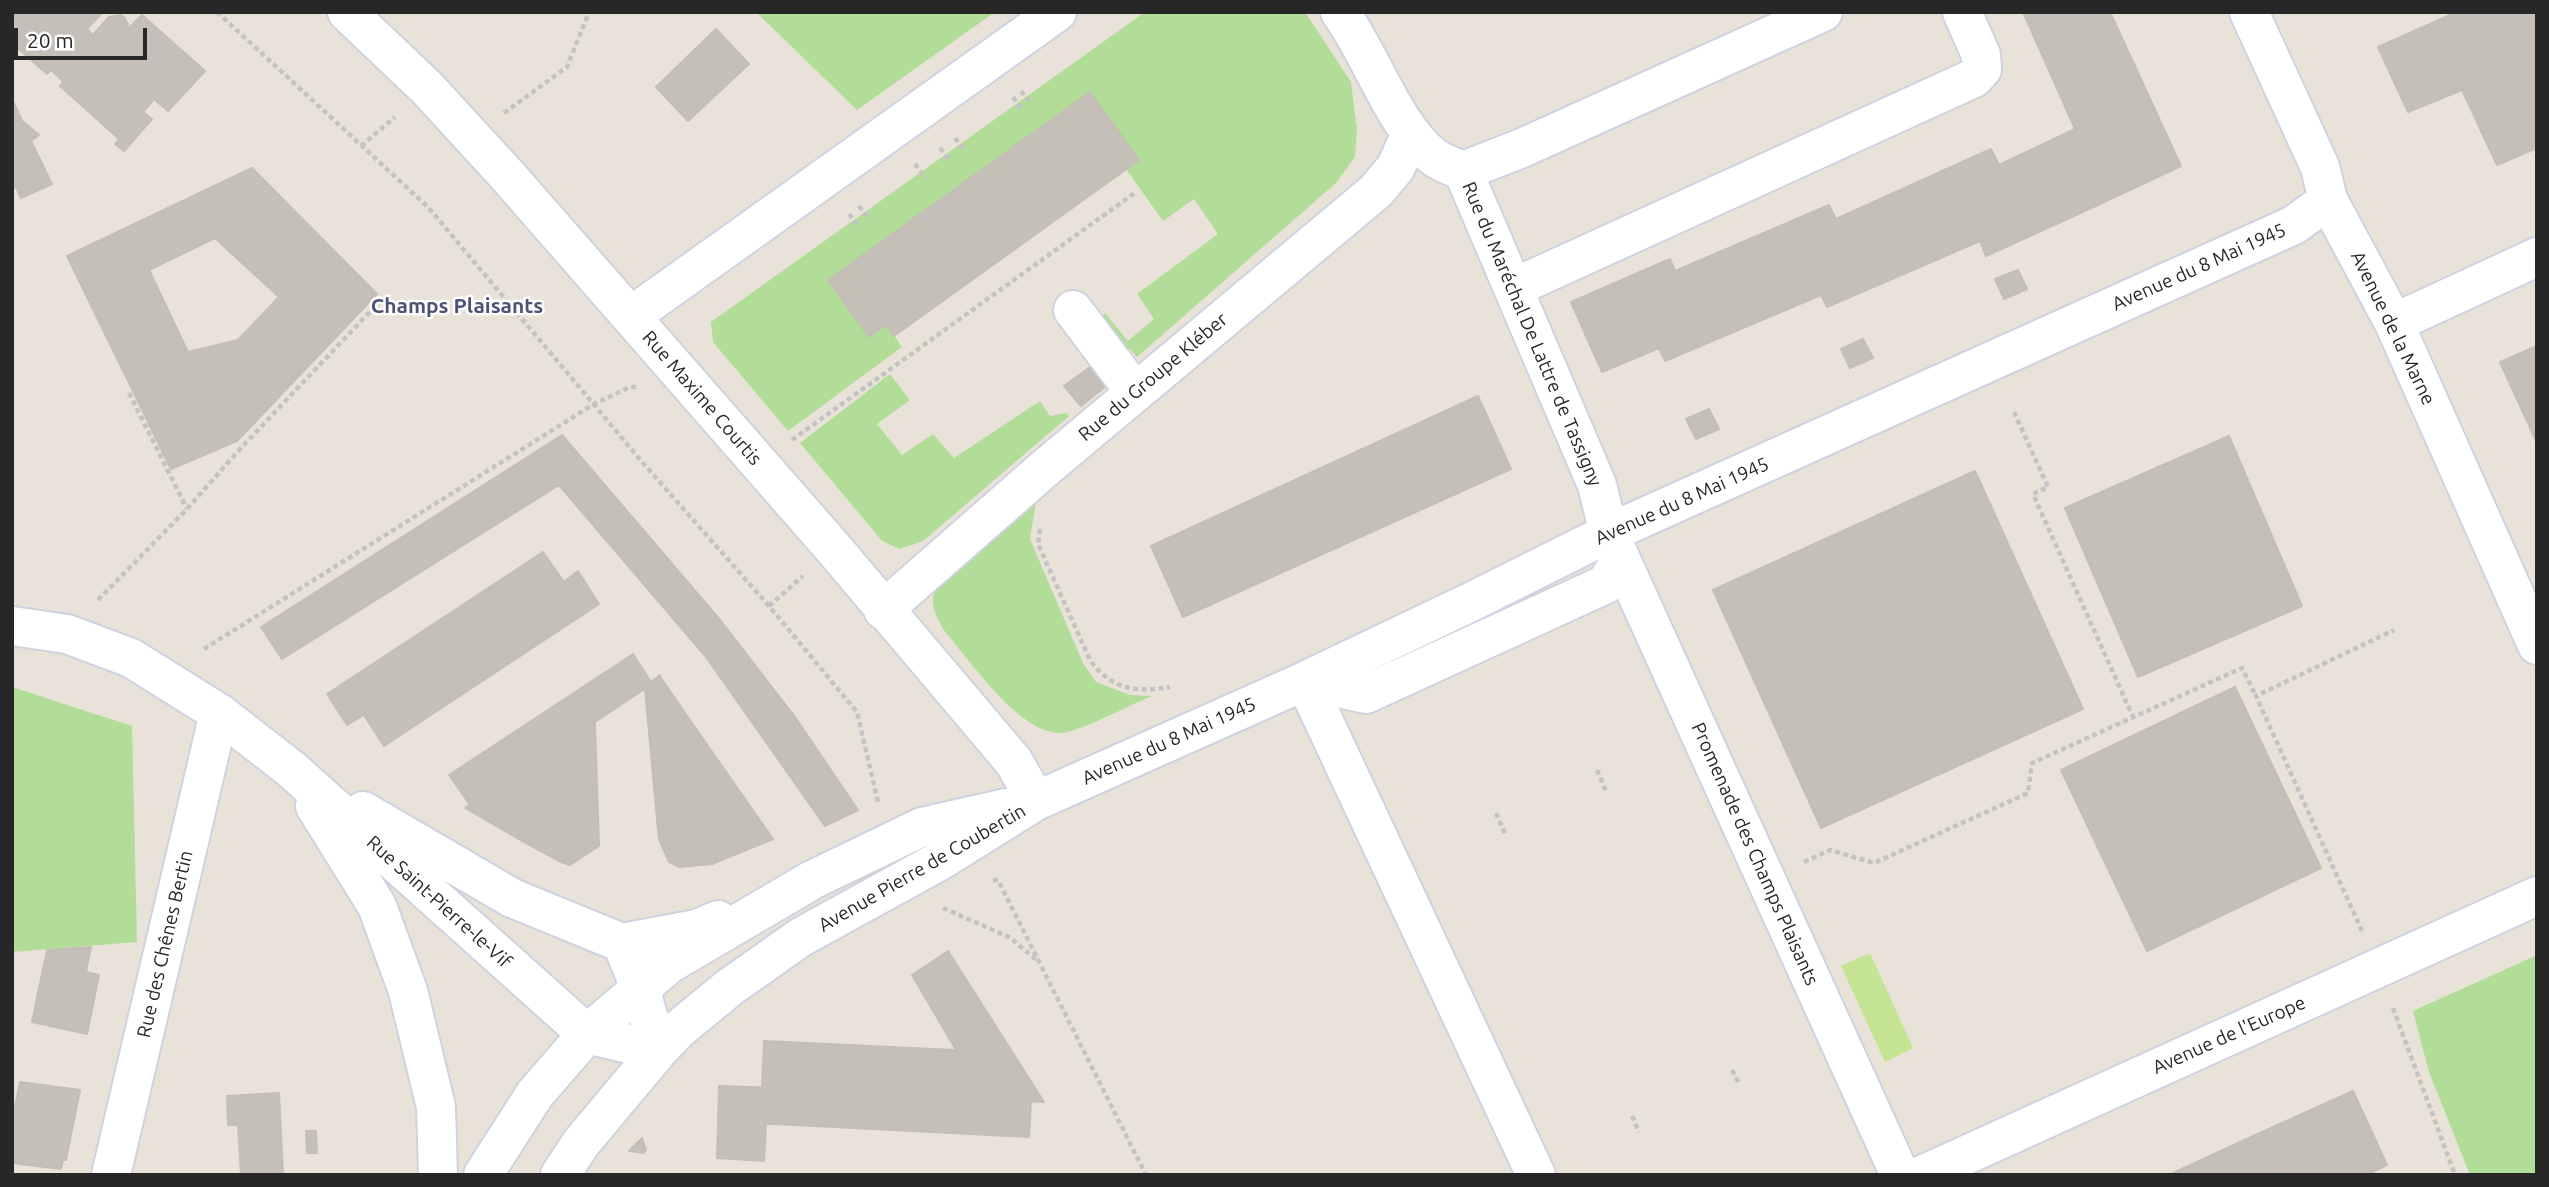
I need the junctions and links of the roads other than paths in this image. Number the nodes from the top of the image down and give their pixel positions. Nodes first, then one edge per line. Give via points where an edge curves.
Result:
1 (347, 12) edge
2 (1057, 12) edge
3 (1340, 12) edge
4 (1823, 12) edge
5 (1962, 12) edge
6 (2249, 12) edge
7 (1410, 135) junction
8 (1463, 171) junction
9 (2328, 200) junction
10 (2537, 257) edge
11 (1513, 288) junction
12 (1073, 310) dead end
13 (631, 316) junction
14 (2394, 323) junction
15 (1135, 393) junction
16 (1615, 546) junction
17 (883, 610) junction
18 (12, 626) edge
19 (2537, 645) edge
20 (1305, 681) junction
21 (219, 713) junction
22 (291, 769) junction
23 (1036, 801) junction
24 (812, 880) junction
25 (2537, 896) edge
26 (622, 943) junction
27 (640, 988) junction
28 (587, 1034) junction
29 (658, 1051) junction
30 (111, 1175) edge
31 (438, 1175) edge
32 (483, 1175) edge
33 (560, 1175) edge
34 (1536, 1175) edge
35 (1900, 1175) edge
36 (1922, 1175) edge

1 - 13 street, Rue Maxime Courtis via 427,88
2 - 13 street
3 - 7 street, Rue du Maréchal De Lattre de Tassigny
4 - 8 street via 1631,86 1522,148
5 - 11 street via 1981,55 1982,69 1974,78
6 - 9 street, Avenue de la Marne via 2320,167
7 - 8 street, Rue du Maréchal De Lattre de Tassigny via 1435,158
7 - 15 street, Rue du Groupe Kléber via 1396,167 1376,191
8 - 11 street, Rue du Maréchal De Lattre de Tassigny
9 - 14 street, Avenue de la Marne
9 - 16 street, Avenue du 8 Mai 1945 via 2294,225
10 - 14 street
11 - 16 street, Rue du Maréchal De Lattre de Tassigny via 1597,485
12 - 15 street
13 - 17 street, Rue Maxime Courtis
14 - 19 street, Avenue de la Marne
15 - 17 street, Rue du Groupe Kléber
16 - 20 street, Avenue du 8 Mai 1945 via 1475,600
16 - 20 street via 1605,584 1532,627 1433,673 1366,694
16 - 35 street, Promenade des Champs Plaisants
17 - 23 street, Rue Maxime Courtis via 1014,762
18 - 21 street, Rue Saint-Pierre-le-Vif via 67,634 131,658
20 - 23 street, Avenue du 8 Mai 1945
20 - 34 street
21 - 22 street, Rue Saint-Pierre-le-Vif
21 - 30 street, Rue des Chênes Bertin
22 - 26 street, Rue Saint-Pierre-le-Vif via 512,898
22 - 28 street, Rue Saint-Pierre-le-Vif
22 - 31 street, Rue Saint-Pierre-le-Vif via 376,906 408,991 436,1107
23 - 24 street, Avenue Pierre de Coubertin via 922,827
23 - 29 street, Avenue Pierre de Coubertin via 943,859 801,937 730,987
24 - 26 street via 697,929
24 - 27 street, Avenue Pierre de Coubertin via 668,964
25 - 36 street, Avenue de l'Europe
26 - 27 street
27 - 28 street, Avenue Pierre de Coubertin
27 - 29 street
28 - 29 street
28 - 32 street, Avenue Pierre de Coubertin via 535,1094
29 - 33 street, Avenue Pierre de Coubertin

